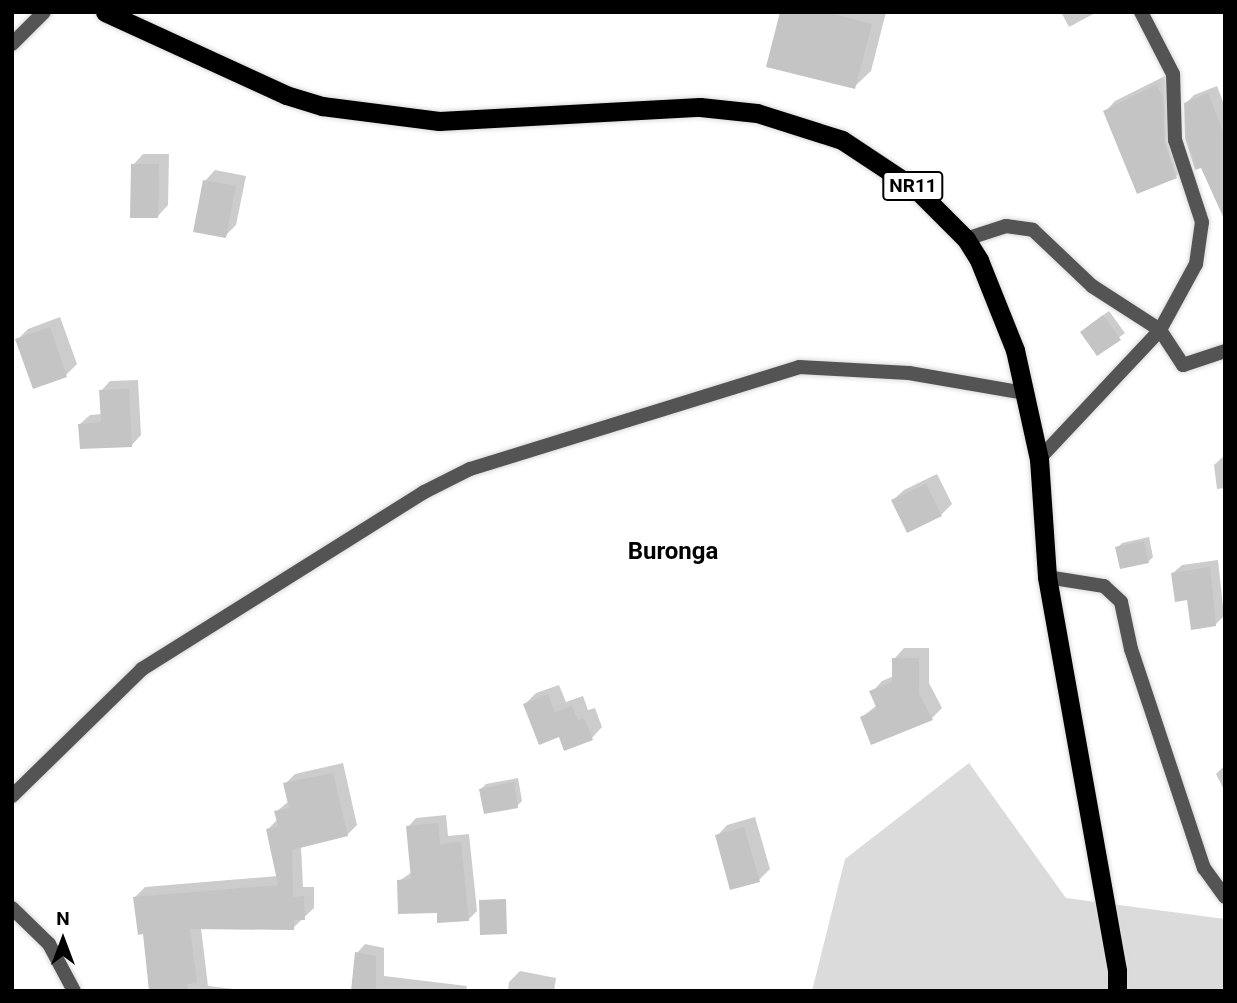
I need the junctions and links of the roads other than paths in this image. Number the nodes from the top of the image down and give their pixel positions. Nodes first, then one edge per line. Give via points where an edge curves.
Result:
1 (44, 12) edge
2 (105, 12) edge
3 (1140, 12) edge
4 (12, 44) edge
5 (966, 239) junction
6 (1160, 330) junction
7 (1225, 351) edge
8 (1025, 393) junction
9 (1039, 459) junction
10 (1047, 577) junction
11 (12, 796) edge
12 (1225, 897) edge
13 (12, 908) edge
14 (74, 991) edge
15 (1117, 991) edge

1 - 4 street
2 - 5 highway, NR11 via 286,96 365,114 439,121 700,107 757,113 842,139 916,189
3 - 6 street via 1173,74 1175,140 1202,222 1196,264
5 - 6 street via 1006,226 1033,230 1092,286
5 - 8 highway, NR11 via 995,295
6 - 7 street via 1183,365
6 - 9 street
8 - 9 highway, NR11
8 - 11 street via 909,373 799,367 470,469 424,492 142,669
9 - 10 highway, NR11
10 - 12 street via 1104,586 1121,602 1131,649 1204,869
10 - 15 highway, NR11
13 - 14 street via 49,944

